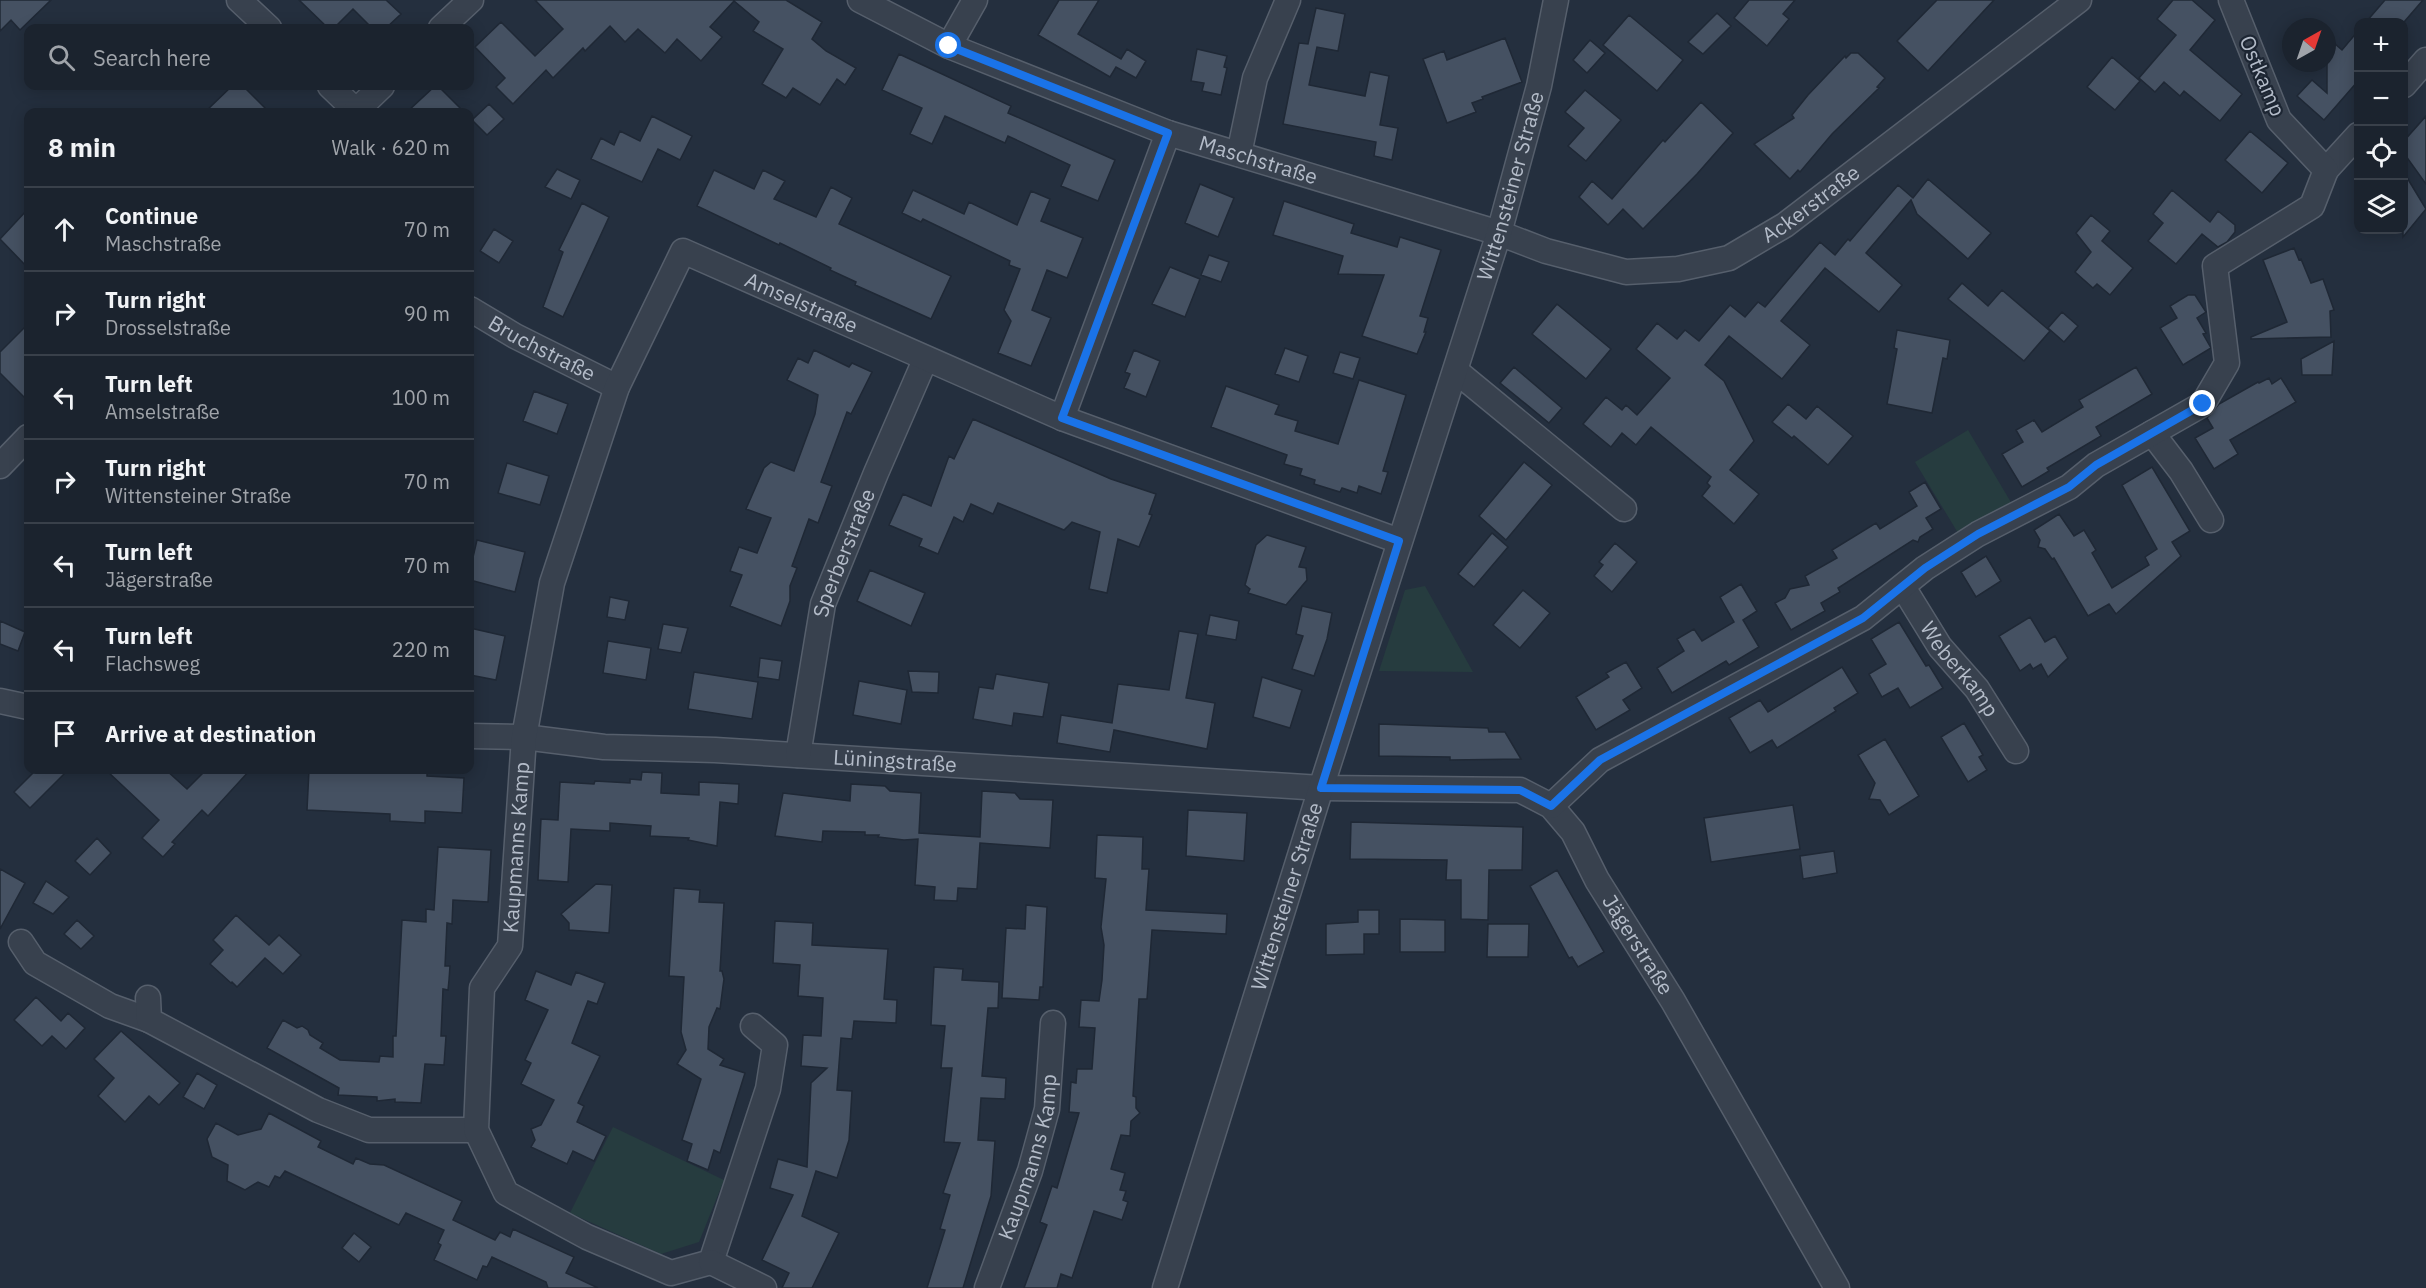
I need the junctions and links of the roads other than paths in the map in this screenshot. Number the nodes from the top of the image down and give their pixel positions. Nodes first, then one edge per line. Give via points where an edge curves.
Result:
1 (239, 0) edge
2 (471, 0) edge
3 (860, 0) edge
4 (975, 0) edge
5 (1288, 0) edge
6 (1556, 0) edge
7 (2079, 0) edge
8 (2231, 0) edge
9 (266, 24) edge
10 (445, 24) edge
11 (949, 46) junction
12 (2426, 60) edge
13 (2408, 80) edge
14 (334, 90) edge
15 (378, 90) edge
16 (351, 108) edge
17 (359, 108) edge
18 (1168, 133) junction
19 (2354, 139) edge
20 (1239, 154) junction
21 (2326, 170) junction
22 (1499, 233) junction
23 (474, 311) edge
24 (925, 360) junction
25 (1456, 371) junction
26 (617, 387) junction
27 (1062, 418) junction
28 (2151, 433) junction
29 (24, 441) edge
30 (0, 466) edge
31 (1624, 509) dead end
32 (2211, 520) dead end
33 (1399, 541) junction
34 (1903, 587) junction
35 (0, 701) edge
36 (24, 706) edge
37 (474, 736) edge
38 (524, 737) junction
39 (2016, 751) dead end
40 (798, 755) junction
41 (1321, 788) junction
42 (1551, 806) junction
43 (21, 942) dead end
44 (1053, 1023) dead end
45 (753, 1026) dead end
46 (476, 1130) junction
47 (711, 1262) junction
48 (764, 1288) edge
49 (987, 1288) edge
50 (1165, 1288) edge
51 (1837, 1288) edge

1 - 9 street
2 - 10 street
3 - 11 street, Maschstraße
4 - 11 street
5 - 20 street via 1255,78
6 - 22 street, Wittensteiner Straße via 1539,86
7 - 22 street, Ackerstraße via 1785,225 1729,258 1678,269 1626,272 1546,251
8 - 21 street, Ostkamp via 2279,120
11 - 18 street, Maschstraße
12 - 13 street
14 - 16 street
15 - 17 street
18 - 20 street, Maschstraße
18 - 27 street
19 - 21 street
20 - 22 street, Maschstraße
21 - 28 street via 2313,206 2215,266 2228,363 2203,404
22 - 25 street, Wittensteiner Straße
23 - 26 street, Bruchstraße
24 - 26 street, Amselstraße via 683,251
24 - 27 street, Amselstraße
24 - 40 street, Sperberstraße via 823,604
25 - 31 street
25 - 33 street, Wittensteiner Straße
26 - 38 street, Amselstraße via 552,583
27 - 33 street, Amselstraße
28 - 32 street via 2181,471
28 - 34 street via 2096,465 2069,487 1978,534
29 - 30 street
33 - 41 street, Wittensteiner Straße
34 - 39 street, Weberkamp via 1940,647 1977,689
34 - 42 street via 1863,618 1600,760
35 - 36 street
37 - 38 street, Lüningstraße
38 - 40 street, Lüningstraße via 604,747
38 - 46 street, Kaupmanns Kamp via 510,946 482,988
40 - 41 street, Lüningstraße
41 - 42 street, Jägerstraße via 1520,790
41 - 50 street, Wittensteiner Straße
42 - 51 street, Jägerstraße via 1573,832
43 - 46 street via 35,963 110,1006 149,1009 318,1110 369,1130
44 - 49 street, Kaupmanns Kamp via 1047,1109 1030,1171
45 - 47 street via 775,1045 768,1089
46 - 47 street, Kaupmanns Kamp via 506,1193 587,1237 670,1273
47 - 48 street

